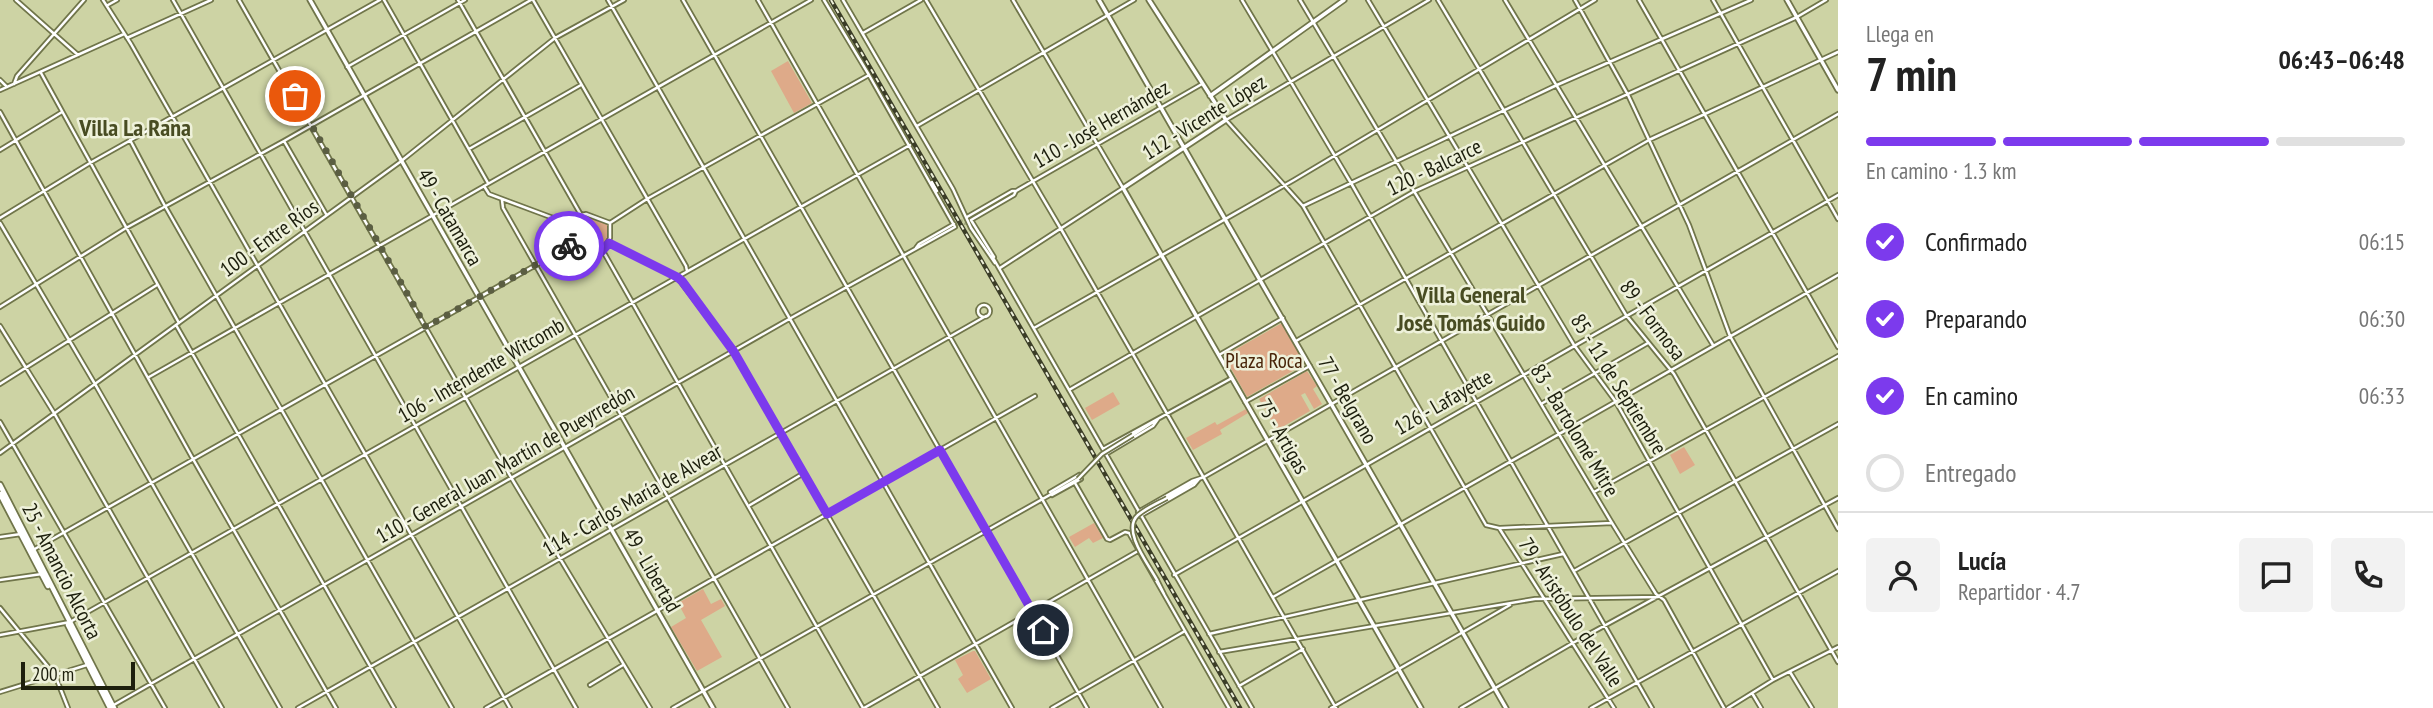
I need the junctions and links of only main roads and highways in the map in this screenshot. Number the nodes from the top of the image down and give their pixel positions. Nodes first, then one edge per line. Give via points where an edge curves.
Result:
1 (0, 485) edge
2 (0, 494) edge
3 (23, 533) junction
4 (112, 707) edge

1 - 3 main road, 25 - Amancio Alcorta
2 - 3 main road
3 - 4 main road

